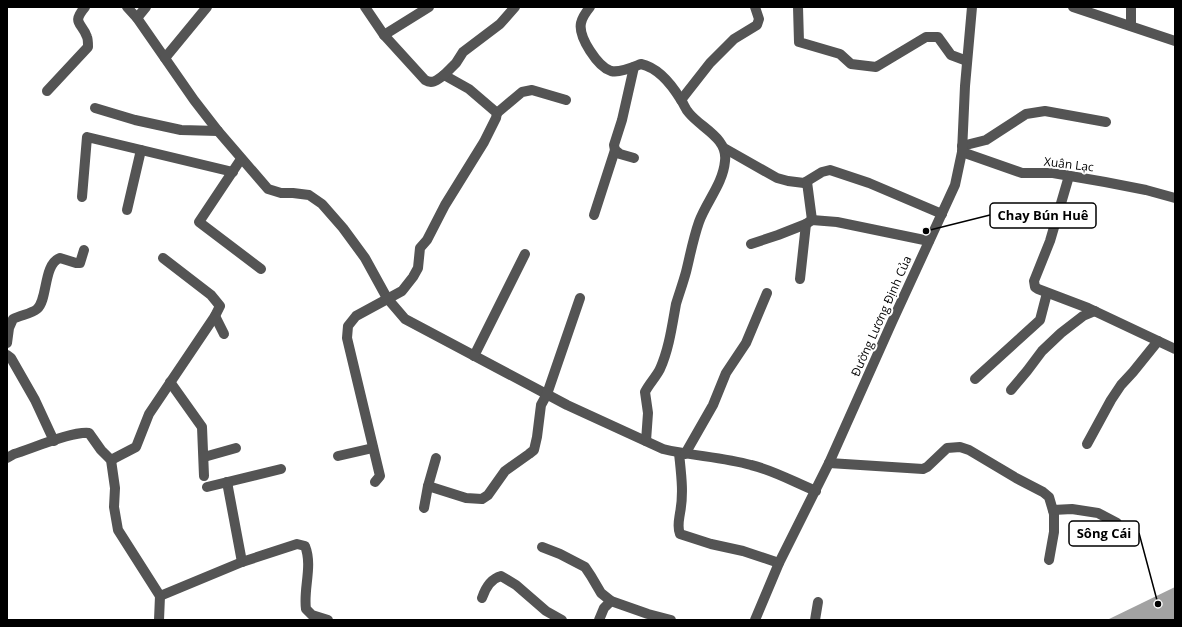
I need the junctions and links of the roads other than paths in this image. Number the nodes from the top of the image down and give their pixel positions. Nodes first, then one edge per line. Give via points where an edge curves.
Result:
1 (85, 7) edge
2 (127, 7) edge
3 (146, 7) edge
4 (207, 7) edge
5 (365, 7) edge
6 (428, 7) edge
7 (515, 7) edge
8 (590, 7) edge
9 (755, 7) edge
10 (798, 7) edge
11 (972, 7) edge
12 (1073, 7) edge
13 (1131, 7) edge
14 (137, 18) junction
15 (1131, 26) junction
16 (384, 35) junction
17 (1175, 41) edge
18 (165, 58) junction
19 (967, 61) junction
20 (634, 67) junction
21 (444, 75) junction
22 (47, 91) dead end
23 (566, 100) dead end
24 (681, 100) junction
25 (95, 108) dead end
26 (497, 113) junction
27 (1106, 122) dead end
28 (218, 131) junction
29 (962, 149) junction
30 (141, 150) junction
31 (615, 150) junction
32 (724, 151) junction
33 (634, 158) dead end
34 (241, 159) junction
35 (233, 172) junction
36 (1070, 176) junction
37 (807, 182) junction
38 (82, 197) dead end
39 (1175, 198) edge
40 (128, 210) dead end
41 (594, 214) dead end
42 (942, 214) junction
43 (809, 222) junction
44 (929, 241) junction
45 (751, 244) dead end
46 (84, 250) dead end
47 (525, 254) dead end
48 (163, 258) dead end
49 (261, 269) dead end
50 (800, 279) dead end
51 (767, 293) dead end
52 (1047, 293) junction
53 (387, 298) junction
54 (580, 298) dead end
55 (1095, 311) junction
56 (215, 316) junction
57 (224, 334) dead end
58 (1158, 341) junction
59 (7, 343) edge
60 (1175, 349) edge
61 (7, 355) edge
62 (474, 356) junction
63 (975, 379) dead end
64 (170, 382) junction
65 (1011, 390) dead end
66 (547, 394) junction
67 (54, 441) junction
68 (646, 441) junction
69 (1087, 444) dead end
70 (236, 448) dead end
71 (373, 448) junction
72 (682, 453) junction
73 (338, 456) dead end
74 (204, 457) junction
75 (7, 458) edge
76 (436, 458) dead end
77 (111, 460) junction
78 (829, 463) junction
79 (281, 469) dead end
80 (204, 476) dead end
81 (227, 482) junction
82 (376, 482) dead end
83 (428, 486) junction
84 (207, 487) dead end
85 (816, 491) junction
86 (424, 508) dead end
87 (1053, 510) junction
88 (1117, 523) dead end
89 (542, 548) dead end
90 (1049, 560) dead end
91 (242, 562) junction
92 (779, 563) junction
93 (160, 596) junction
94 (482, 598) dead end
95 (611, 601) junction
96 (818, 602) dead end
97 (159, 620) edge
98 (328, 620) edge
99 (562, 620) edge
100 (599, 620) edge
101 (671, 620) edge
102 (755, 620) edge
103 (815, 620) edge

1 - 22 street via 79,15 78,22 88,37 88,47
2 - 14 street
3 - 14 street
4 - 18 street
5 - 16 street
6 - 16 street
7 - 21 street via 500,24 463,52
8 - 20 street via 581,22 581,29 586,44 597,60 604,67 616,72
9 - 24 street via 759,20 757,25 734,39 710,63
10 - 19 street via 799,42 840,54 851,64 876,67 926,37 938,37 951,55
11 - 19 street, Đường Lương Định Của
12 - 15 street
13 - 15 street
14 - 18 street
15 - 17 street
16 - 21 street via 425,80 431,83
18 - 28 street
19 - 29 street, Đường Lương Định Của
20 - 24 street via 641,64 658,72
20 - 31 street via 614,145
21 - 26 street via 469,90
23 - 26 street via 532,90 526,91
24 - 32 street via 687,111 708,129
25 - 28 street via 181,130
26 - 53 street via 484,142 420,248 418,268 413,277 402,291
27 - 29 street via 1044,111 1026,114 986,140
28 - 34 street
29 - 36 street, Xuân Lạc via 1022,173
29 - 42 street, Đường Lương Định Của via 955,185
30 - 35 street
30 - 38 street via 87,137
30 - 40 street
31 - 33 street
31 - 41 street
32 - 37 street via 777,178
32 - 68 street via 725,161 721,176 699,222 664,359 645,392 648,413
34 - 35 street
34 - 53 street via 268,189 281,194 309,195 322,204 365,258
35 - 49 street via 199,222
36 - 39 street, Xuân Lạc via 1128,186
36 - 52 street via 1050,241 1034,281 1035,287
37 - 42 street via 830,170 869,183
37 - 43 street
42 - 44 street, Đường Lương Định Của
43 - 44 street via 836,222
43 - 45 street
43 - 50 street
44 - 78 street, Đường Lương Định Của
46 - 59 street via 80,263 60,258 54,262 40,305 36,310 13,319
47 - 62 street
48 - 56 street via 211,295 220,306
51 - 72 street via 746,343 726,373 713,405
52 - 55 street
52 - 63 street via 1040,320
53 - 62 street via 405,319
53 - 71 street via 356,316 348,326 347,338
54 - 66 street
55 - 58 street
55 - 65 street via 1083,316 1060,333
56 - 57 street
56 - 64 street
58 - 60 street
58 - 69 street via 1121,385
61 - 67 street via 35,400
62 - 66 street
64 - 74 street via 202,427
64 - 77 street via 149,414 136,448
66 - 68 street
66 - 83 street via 540,405 534,450 505,471 488,495 482,499 466,498
67 - 75 street
67 - 77 street via 88,434
68 - 72 street via 663,449
70 - 74 street
71 - 73 street
71 - 82 street via 380,476
72 - 85 street via 751,464
72 - 92 street via 682,504 678,530 680,534
74 - 80 street
76 - 83 street
77 - 93 street via 118,530
78 - 85 street, Đường Lương Định Của
78 - 87 street via 923,469 947,448 960,447 1043,492 1049,497
79 - 81 street
81 - 84 street
81 - 91 street
83 - 86 street
85 - 92 street, Đường Lương Định Của
87 - 88 street via 1072,509 1098,513
87 - 90 street via 1054,532
89 - 95 street via 585,567 601,593
91 - 93 street
91 - 98 street via 297,544 305,546 308,570 306,610 312,615
92 - 102 street, Đường Lương Định Của
93 - 97 street
94 - 99 street via 488,585 501,576 516,585 546,611
95 - 100 street via 604,608
95 - 101 street
96 - 103 street

